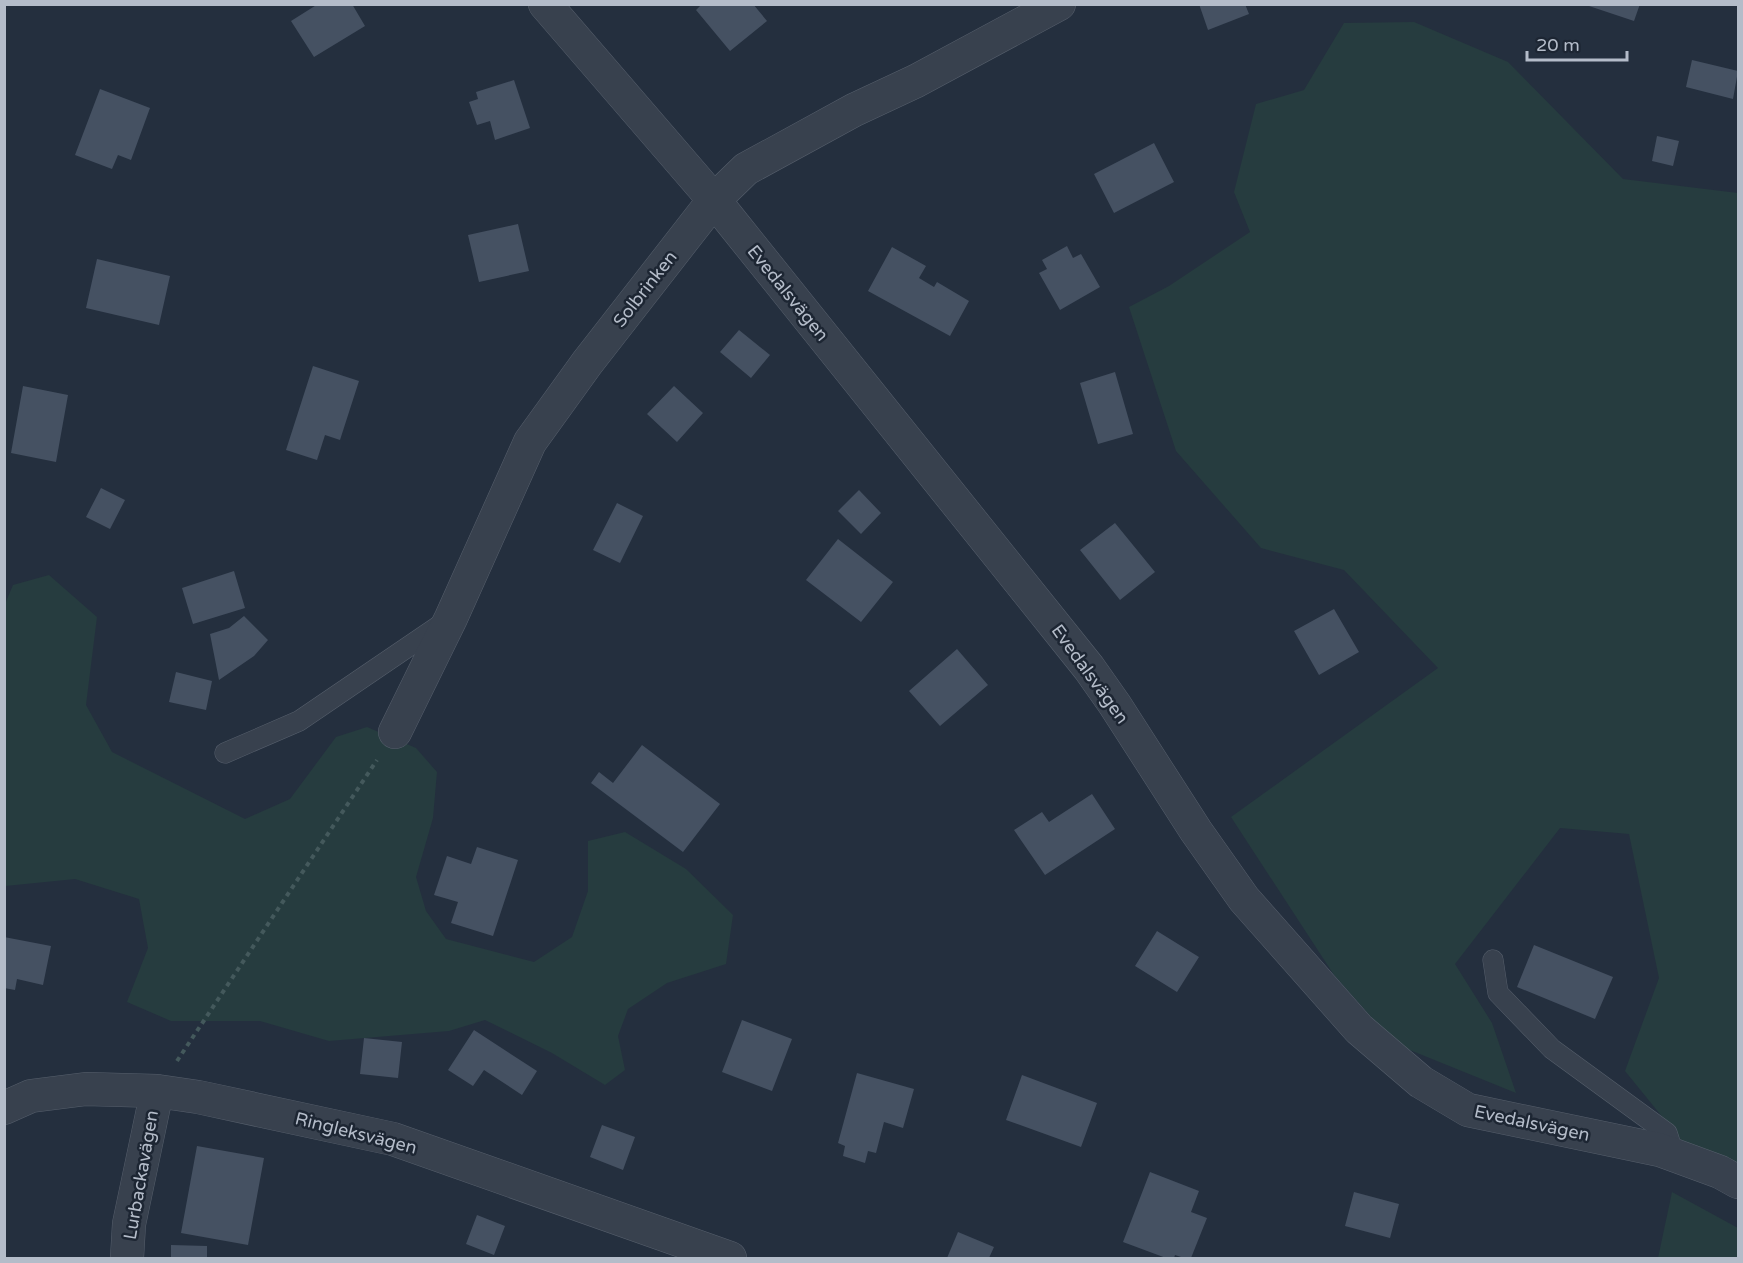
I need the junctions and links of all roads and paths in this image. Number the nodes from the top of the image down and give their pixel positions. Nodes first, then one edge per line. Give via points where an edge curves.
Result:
1 (545, 4) edge
2 (1059, 4) edge
3 (714, 200) junction
4 (451, 618) junction
5 (395, 732) joint
6 (225, 753) dead end
7 (1493, 960) dead end
8 (156, 1092) junction
9 (4, 1108) edge
10 (1674, 1155) junction
11 (1738, 1182) edge
12 (127, 1258) edge
13 (730, 1258) edge

1 - 3 street, Evedalsvägen
2 - 3 street, Solbrinken via 746,169
3 - 4 street, Solbrinken via 586,363 530,442
3 - 10 street, Evedalsvägen via 1089,668 1244,899 1359,1029 1421,1082 1468,1110
4 - 5 street, Solbrinken
4 - 6 lane via 299,721
5 - 8 path
7 - 10 lane via 1498,993 1552,1049 1666,1133
8 - 9 street, Ringleksvägen via 63,1091 31,1096
8 - 12 street, Lurbackavägen via 129,1224
8 - 13 street, Ringleksvägen via 198,1097 393,1139
10 - 11 street, Evedalsvägen

